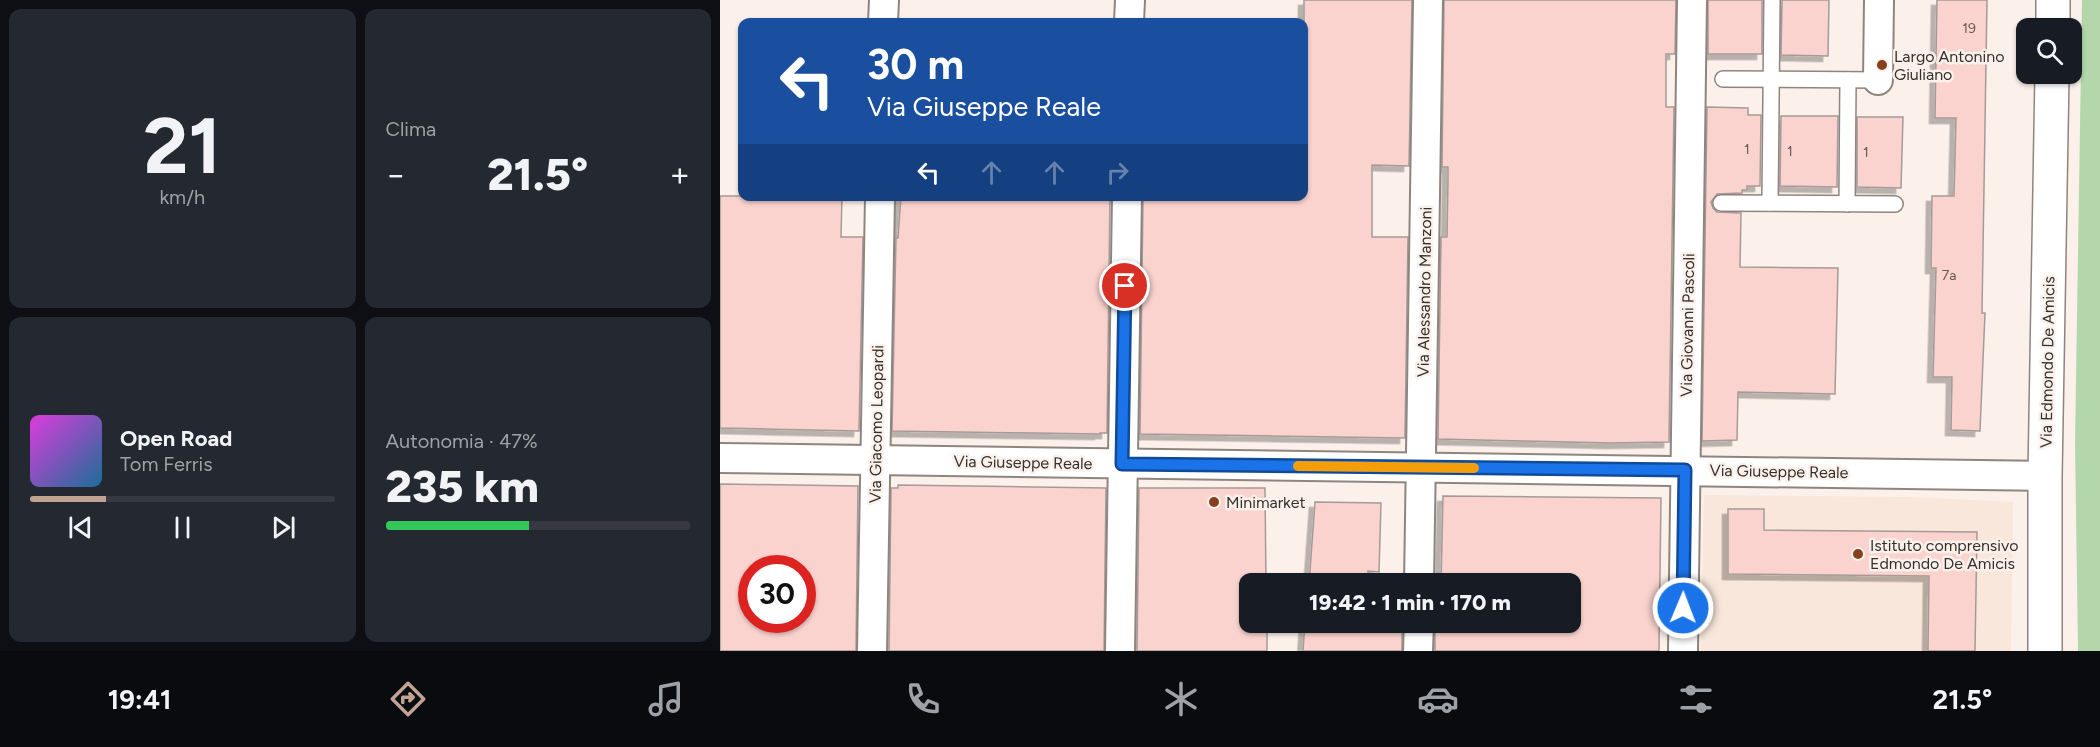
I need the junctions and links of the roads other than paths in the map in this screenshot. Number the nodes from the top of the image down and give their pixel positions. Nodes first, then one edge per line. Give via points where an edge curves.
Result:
1 (884, 0) edge
2 (1130, 0) edge
3 (1428, 0) edge
4 (1692, 0) edge
5 (1772, 0) edge
6 (1880, 0) edge
7 (2053, 0) edge
8 (883, 18) edge
9 (1130, 18) edge
10 (2053, 18) edge
11 (1723, 79) dead end
12 (1771, 79) junction
13 (1848, 80) junction
14 (1878, 80) joint
15 (2052, 84) edge
16 (880, 201) edge
17 (1126, 201) edge
18 (1721, 203) dead end
19 (1770, 203) junction
20 (1846, 204) junction
21 (1895, 204) dead end
22 (720, 458) edge
23 (875, 460) junction
24 (1122, 464) junction
25 (1421, 468) junction
26 (1685, 470) junction
27 (2045, 476) junction
28 (1419, 573) edge
29 (1419, 633) edge
30 (872, 651) edge
31 (1120, 651) edge
32 (1418, 651) edge
33 (1683, 651) edge
34 (2045, 651) edge

1 - 8 street
2 - 9 street
3 - 25 street, Via Alessandro Manzoni
4 - 26 street, Via Giovanni Pascoli
5 - 12 lane
6 - 14 street
7 - 10 main road
11 - 12 lane
12 - 13 lane
12 - 19 lane
13 - 14 lane
13 - 20 lane
15 - 27 main road, Via Edmondo De Amicis
16 - 23 street, Via Giacomo Leopardi
17 - 24 street
18 - 19 lane
19 - 20 lane
20 - 21 lane
22 - 23 street, Via Giuseppe Reale
23 - 24 street, Via Giuseppe Reale
23 - 30 street, Via Giacomo Leopardi
24 - 25 street, Via Giuseppe Reale
24 - 31 street
25 - 26 street, Via Giuseppe Reale
25 - 28 street, Via Alessandro Manzoni
26 - 27 street, Via Giuseppe Reale
26 - 33 street, Via Giovanni Pascoli
27 - 34 main road, Via Edmondo De Amicis
29 - 32 street

